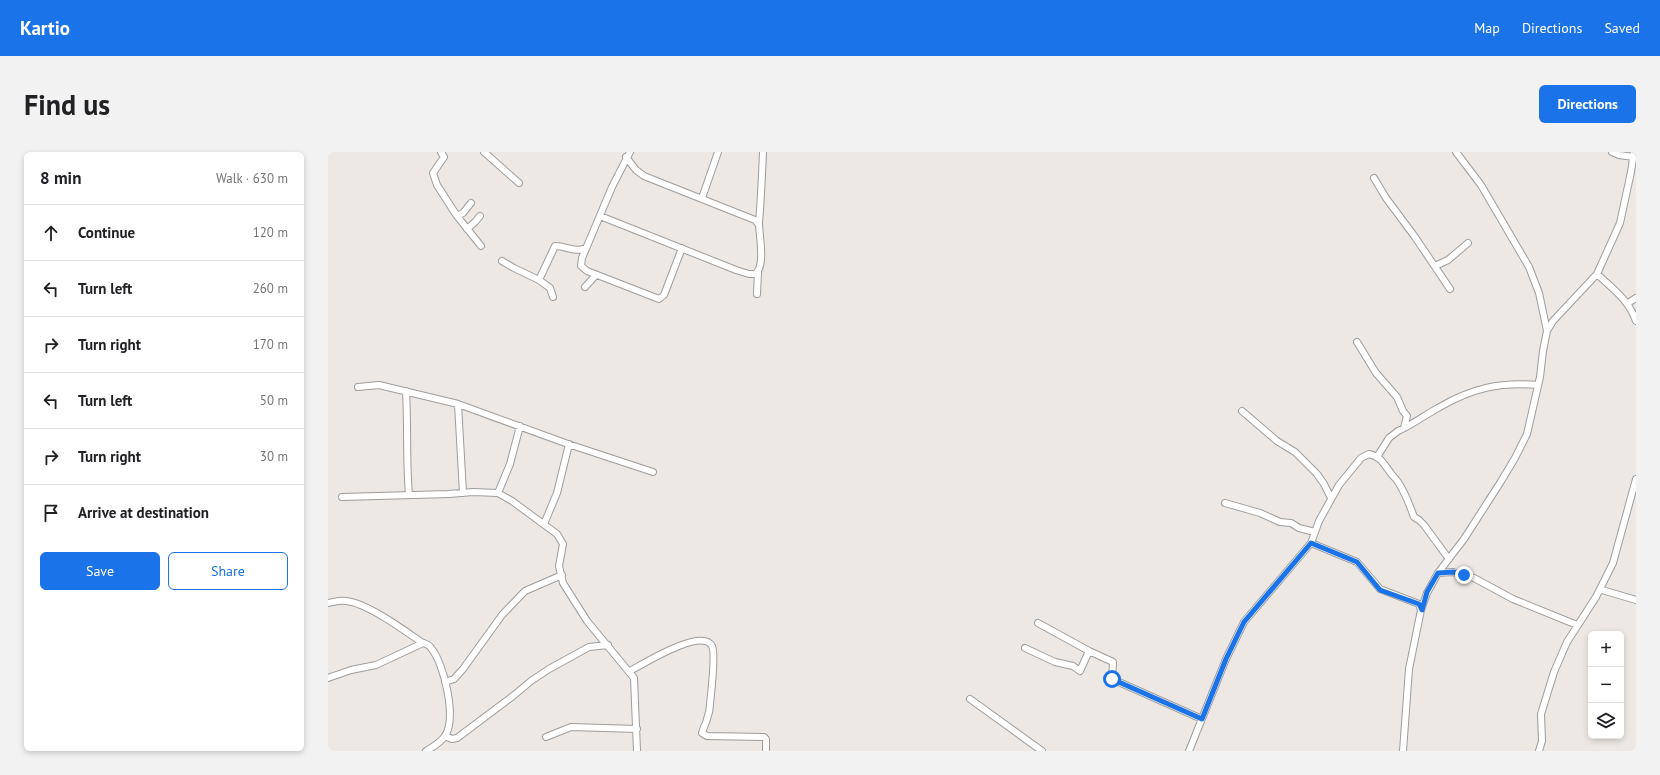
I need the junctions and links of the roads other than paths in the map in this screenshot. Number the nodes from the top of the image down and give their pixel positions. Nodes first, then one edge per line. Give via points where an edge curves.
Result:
1 (441, 152) edge
2 (484, 152) edge
3 (718, 152) edge
4 (764, 152) edge
5 (1456, 152) edge
6 (1612, 152) edge
7 (1634, 154) edge
8 (628, 155) edge
9 (1374, 178) dead end
10 (519, 183) dead end
11 (702, 198) junction
12 (471, 203) dead end
13 (457, 216) junction
14 (480, 216) dead end
15 (600, 216) junction
16 (759, 225) junction
17 (467, 229) junction
18 (1468, 243) dead end
19 (481, 246) dead end
20 (586, 248) junction
21 (682, 248) junction
22 (502, 261) dead end
23 (1434, 266) junction
24 (758, 272) junction
25 (1597, 274) junction
26 (596, 275) junction
27 (539, 280) junction
28 (585, 287) dead end
29 (1450, 289) dead end
30 (757, 294) dead end
31 (553, 297) dead end
32 (1636, 298) edge
33 (1628, 303) junction
34 (1636, 321) edge
35 (1547, 331) junction
36 (1357, 342) dead end
37 (1538, 385) junction
38 (358, 387) dead end
39 (406, 391) junction
40 (458, 404) junction
41 (1242, 411) dead end
42 (520, 426) junction
43 (1404, 428) junction
44 (569, 444) junction
45 (1377, 457) junction
46 (653, 472) dead end
47 (1636, 479) edge
48 (463, 493) junction
49 (498, 493) junction
50 (409, 495) junction
51 (342, 497) dead end
52 (1331, 498) junction
53 (1224, 503) dead end
54 (544, 524) junction
55 (1315, 532) junction
56 (1311, 543) junction
57 (1449, 559) junction
58 (1438, 573) junction
59 (562, 575) junction
60 (1602, 590) dead end
61 (1636, 600) edge
62 (328, 603) edge
63 (1422, 610) junction
64 (1038, 623) dead end
65 (1578, 625) junction
66 (423, 643) junction
67 (608, 645) junction
68 (1025, 648) dead end
69 (1089, 651) junction
70 (630, 671) junction
71 (328, 678) edge
72 (445, 682) junction
73 (970, 699) dead end
74 (1202, 719) junction
75 (637, 729) junction
76 (445, 736) junction
77 (546, 737) dead end
78 (426, 751) edge
79 (637, 751) edge
80 (766, 751) edge
81 (1042, 751) edge
82 (1189, 751) edge
83 (1403, 751) edge
84 (1539, 751) edge

1 - 13 street via 444,157 433,176
2 - 10 street
3 - 11 street
4 - 16 street
5 - 35 street via 1481,185 1529,267 1539,293
6 - 7 street via 1619,156
7 - 25 street via 1620,223
8 - 11 street via 636,170 644,176
8 - 15 street
9 - 23 street
11 - 16 street via 755,220
12 - 13 street
13 - 17 street
14 - 17 street
15 - 20 street
15 - 21 street
16 - 24 street via 761,249
17 - 19 street
18 - 23 street via 1448,260
20 - 26 street via 581,266
20 - 27 street via 579,251 555,246
21 - 24 street via 749,274
21 - 26 street via 662,298 659,299
22 - 27 street
23 - 29 street
24 - 30 street
25 - 33 street
25 - 35 street via 1553,320
26 - 28 street
27 - 31 street via 550,288
32 - 33 street
33 - 34 street
35 - 37 street
36 - 43 street via 1376,374 1390,387 1400,403 1407,416
37 - 43 street via 1516,384 1484,388 1456,398
37 - 57 street via 1527,434 1515,458
38 - 39 street via 380,385
39 - 40 street
39 - 50 street
40 - 42 street
40 - 48 street
41 - 52 street via 1303,460 1324,484
42 - 44 street
42 - 49 street via 510,464
43 - 45 street via 1389,438
44 - 46 street
44 - 54 street via 557,493
45 - 52 street via 1369,454 1361,458
45 - 57 street via 1399,483 1414,517 1424,525
47 - 65 street via 1613,563
48 - 49 street
48 - 50 street
49 - 54 street
50 - 51 street
52 - 55 street
53 - 55 street
54 - 59 street via 557,534 563,544 559,566
55 - 56 street
56 - 63 street via 1357,562 1378,588 1419,604
56 - 74 street via 1244,622
57 - 58 street
58 - 63 street via 1427,592
58 - 65 street via 1453,572 1474,578 1513,599
59 - 67 street via 563,583 587,621
59 - 72 street via 525,591 502,615 454,679
60 - 61 street
62 - 66 street via 346,601 358,604
63 - 83 street via 1409,669
64 - 69 street
65 - 84 street via 1567,642 1554,672 1541,714 1542,741
66 - 71 street via 376,665
66 - 72 street via 430,646 435,653
67 - 70 street
67 - 76 street via 589,647 548,669 458,738
68 - 69 street via 1080,671
69 - 74 street via 1113,662 1112,679
70 - 75 street via 635,682
70 - 80 street via 677,646 699,640 708,642 712,645 713,651 712,681 709,712 702,733 707,736 764,737
72 - 76 street via 450,718
73 - 81 street
74 - 82 street
75 - 77 street via 571,727
75 - 79 street
76 - 78 street

